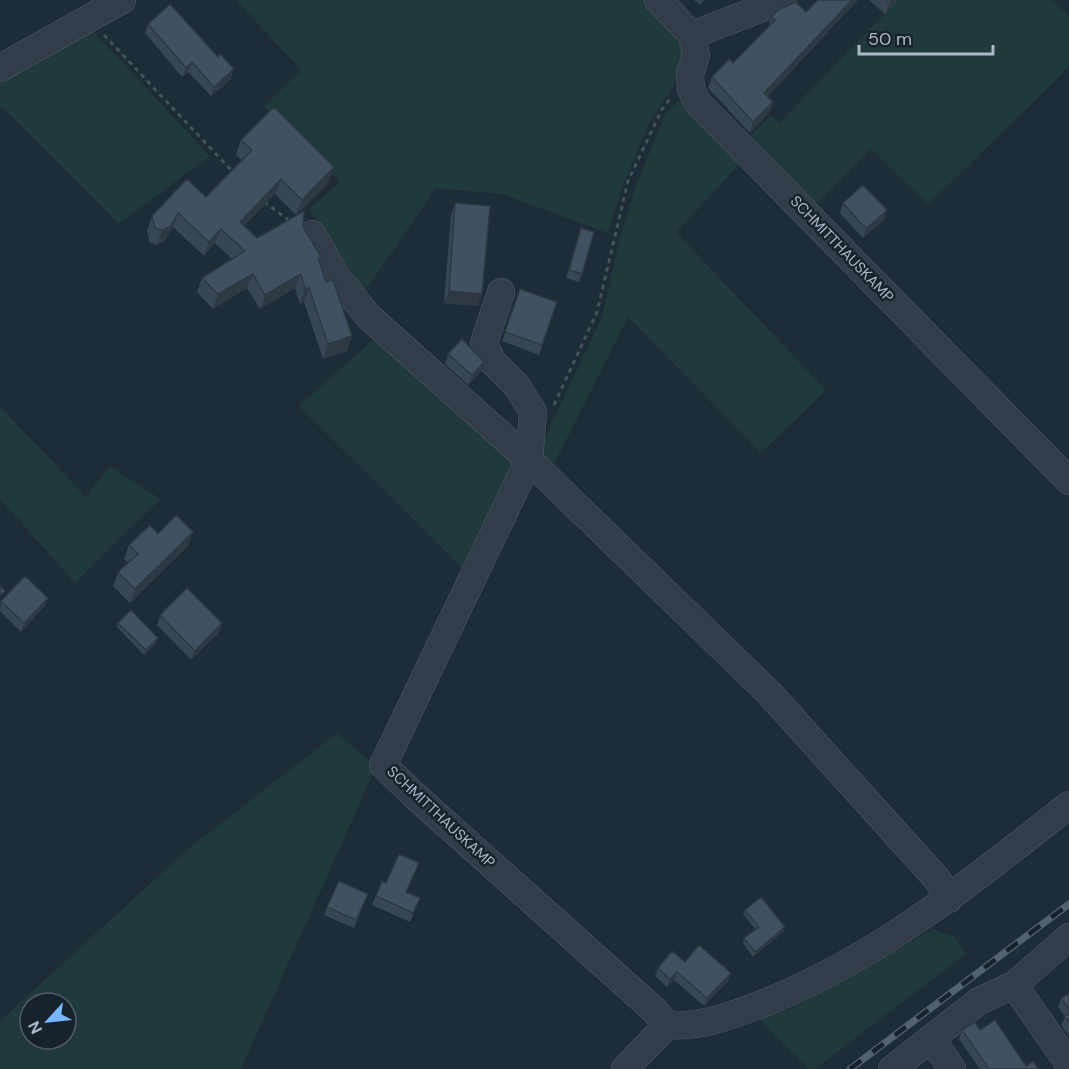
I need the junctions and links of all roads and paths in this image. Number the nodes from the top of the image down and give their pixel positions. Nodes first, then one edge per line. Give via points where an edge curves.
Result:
1 (122, 0) edge
2 (658, 0) edge
3 (783, 0) edge
4 (89, 18) junction
5 (692, 35) junction
6 (0, 68) edge
7 (690, 74) junction
8 (234, 173) edge
9 (257, 195) edge
10 (312, 234) joint
11 (501, 292) dead end
12 (553, 407) dead end
13 (529, 460) junction
14 (1069, 481) edge
15 (1069, 805) edge
16 (949, 900) junction
17 (1069, 937) edge
18 (1014, 985) junction
19 (667, 1025) junction
20 (932, 1039) junction
21 (1069, 1064) edge
22 (625, 1069) edge
23 (892, 1069) edge
24 (952, 1069) edge

1 - 4 street
2 - 5 street
3 - 5 street
4 - 6 street
4 - 8 path
5 - 7 street, SCHMITTHAUSKAMP via 696,55
7 - 12 path via 662,109 628,181 597,312
7 - 14 street, SCHMITTHAUSKAMP via 697,102
9 - 10 path
10 - 13 street via 337,277 368,316
11 - 13 street via 484,343 492,361 517,386 533,412
13 - 16 street via 769,693 937,879
13 - 19 street, SCHMITTHAUSKAMP via 383,765
15 - 16 street
16 - 19 street via 854,962 798,990 708,1022 683,1027
17 - 18 street
18 - 20 street via 979,1001
18 - 21 street
19 - 22 street
20 - 23 street
20 - 24 street

